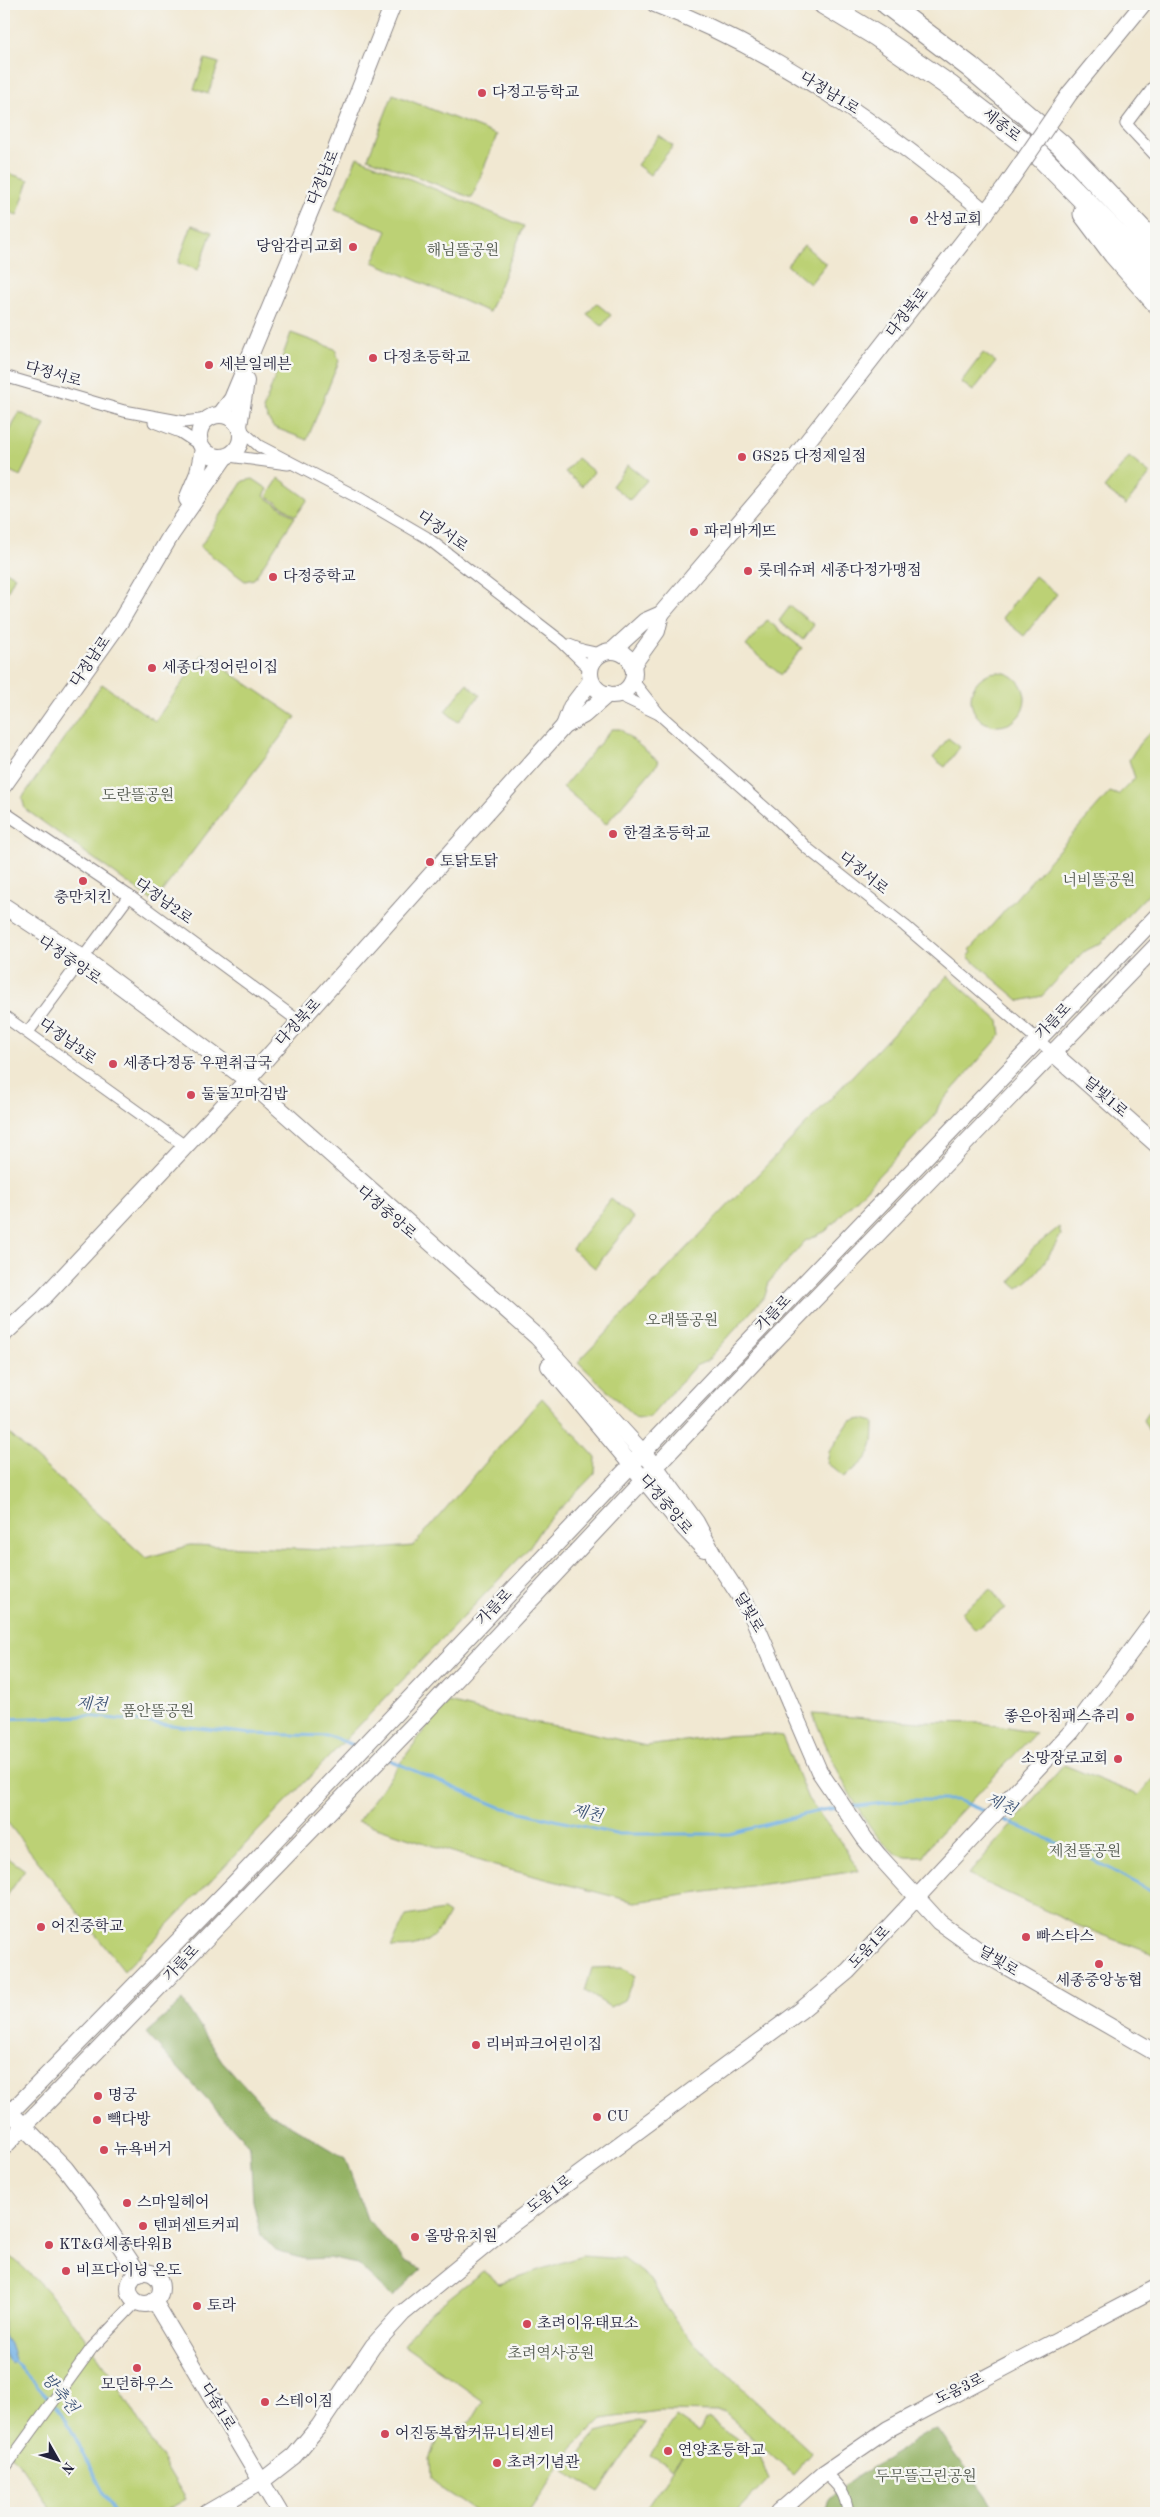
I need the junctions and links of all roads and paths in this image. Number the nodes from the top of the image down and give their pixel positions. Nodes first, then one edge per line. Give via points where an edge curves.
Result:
1 (393, 4) edge
2 (655, 4) edge
3 (824, 4) edge
4 (887, 4) edge
5 (1143, 4) edge
6 (970, 67) junction
7 (1156, 84) edge
8 (1038, 154) junction
9 (1156, 156) edge
10 (986, 213) junction
11 (1156, 224) edge
12 (1156, 245) edge
13 (1156, 273) edge
14 (1156, 302) edge
15 (252, 350) junction
16 (4, 376) edge
17 (124, 411) junction
18 (214, 417) junction
19 (240, 428) junction
20 (202, 447) junction
21 (227, 457) junction
22 (295, 465) junction
23 (171, 535) junction
24 (661, 614) junction
25 (560, 641) junction
26 (606, 653) junction
27 (632, 673) junction
28 (591, 675) junction
29 (613, 694) junction
30 (659, 714) junction
31 (564, 726) junction
32 (4, 784) edge
33 (4, 812) edge
34 (129, 896) junction
35 (4, 906) edge
36 (4, 917) edge
37 (1156, 917) edge
38 (1156, 946) edge
39 (80, 963) junction
40 (4, 1016) edge
41 (300, 1022) junction
42 (28, 1032) junction
43 (1038, 1040) junction
44 (1053, 1053) junction
45 (244, 1083) junction
46 (1156, 1144) edge
47 (185, 1146) junction
48 (4, 1334) edge
49 (643, 1453) junction
50 (631, 1465) junction
51 (655, 1466) junction
52 (643, 1479) junction
53 (718, 1563) junction
54 (1156, 1618) edge
55 (917, 1899) junction
56 (1156, 2053) edge
57 (6, 2113) edge
58 (24, 2126) junction
59 (4, 2147) edge
60 (139, 2274) junction
61 (1156, 2288) edge
62 (137, 2301) junction
63 (154, 2301) junction
64 (4, 2469) edge
65 (824, 2473) junction
66 (262, 2480) junction
67 (207, 2513) edge
68 (280, 2513) edge
69 (778, 2513) edge
70 (848, 2513) edge

1 - 15 street, 다정남로
2 - 10 street, 다정남1로 via 742,43 851,107 891,135
3 - 8 highway, 세종로 via 951,87
4 - 6 highway, 세종로
5 - 10 street, 다정북로, bridge via 1070,93
6 - 11 highway via 1030,107
6 - 12 highway, 세종로 via 1061,145
7 - 9 street via 1126,124
8 - 13 highway, 세종로
8 - 14 highway via 1114,254
10 - 24 street, 다정북로 via 796,456
15 - 18 street via 232,399
15 - 19 street
16 - 17 street, 다정서로
17 - 18 street via 184,422
17 - 20 street via 180,432
18 - 19 street via 234,420
18 - 20 street via 202,426 199,435
19 - 21 street via 240,445
19 - 22 street, 다정서로 via 259,446
20 - 21 street via 209,455
20 - 23 street via 198,473
21 - 22 street
21 - 23 street
22 - 25 street, 다정서로 via 405,523
23 - 32 street, 다정남로 via 120,622
24 - 26 street via 645,621
24 - 27 street via 657,631
25 - 26 street via 582,650
25 - 28 street
26 - 27 street via 625,655
26 - 28 street via 596,658
27 - 29 street via 629,686
27 - 30 street
28 - 29 street via 595,687
28 - 31 street
29 - 30 street
29 - 31 street
30 - 43 street, 다정서로 via 808,849
31 - 41 street, 다정북로
33 - 34 street, 다정남2로
34 - 39 street
34 - 41 street, 다정남2로
35 - 39 street, 다정중앙로
36 - 39 street, 다정중앙로
37 - 43 street, 가름로
38 - 44 street, 가름로
39 - 42 street
39 - 45 street, 다정중앙로
40 - 42 street, 다정남3로
41 - 45 street, 다정북로
42 - 47 street, 다정남3로
43 - 44 street, 다정서로
43 - 49 street, 가름로
44 - 46 street, 달빛1로
44 - 51 street, 가름로
45 - 47 street, 다정북로
45 - 49 street, 다정중앙로 via 537,1337
45 - 50 street, 다정중앙로 via 532,1346
47 - 48 street, 다정북로
49 - 50 street, 가름로
49 - 51 street, 다정중앙로
50 - 52 street, 다정중앙로
50 - 57 street, 가름로 via 225,1893
51 - 52 street, 가름로
51 - 53 street, 달빛로 via 696,1522
52 - 53 street, 다정중앙로
52 - 58 street, 가름로 via 420,1718
53 - 55 street, 달빛로 via 751,1613 819,1771 865,1839
54 - 55 street, 도움1로 via 1072,1730
55 - 56 street, 달빛로 via 939,1922 981,1952
55 - 66 street, 도움1로 via 848,1971 807,2005 508,2227 403,2313 374,2346 319,2426 294,2456
57 - 58 street
58 - 59 street, 가름로
58 - 60 street via 71,2176
60 - 62 street via 130,2285 131,2295
60 - 63 street via 154,2275 160,2283 160,2293
61 - 65 street, 도움3로 via 895,2425
62 - 63 street via 143,2304
62 - 64 street via 92,2348
63 - 66 street, 다솜1로
65 - 69 street, 도움3로
65 - 70 street via 847,2498
66 - 67 street, 도움1로
66 - 68 street, 다솜1로

